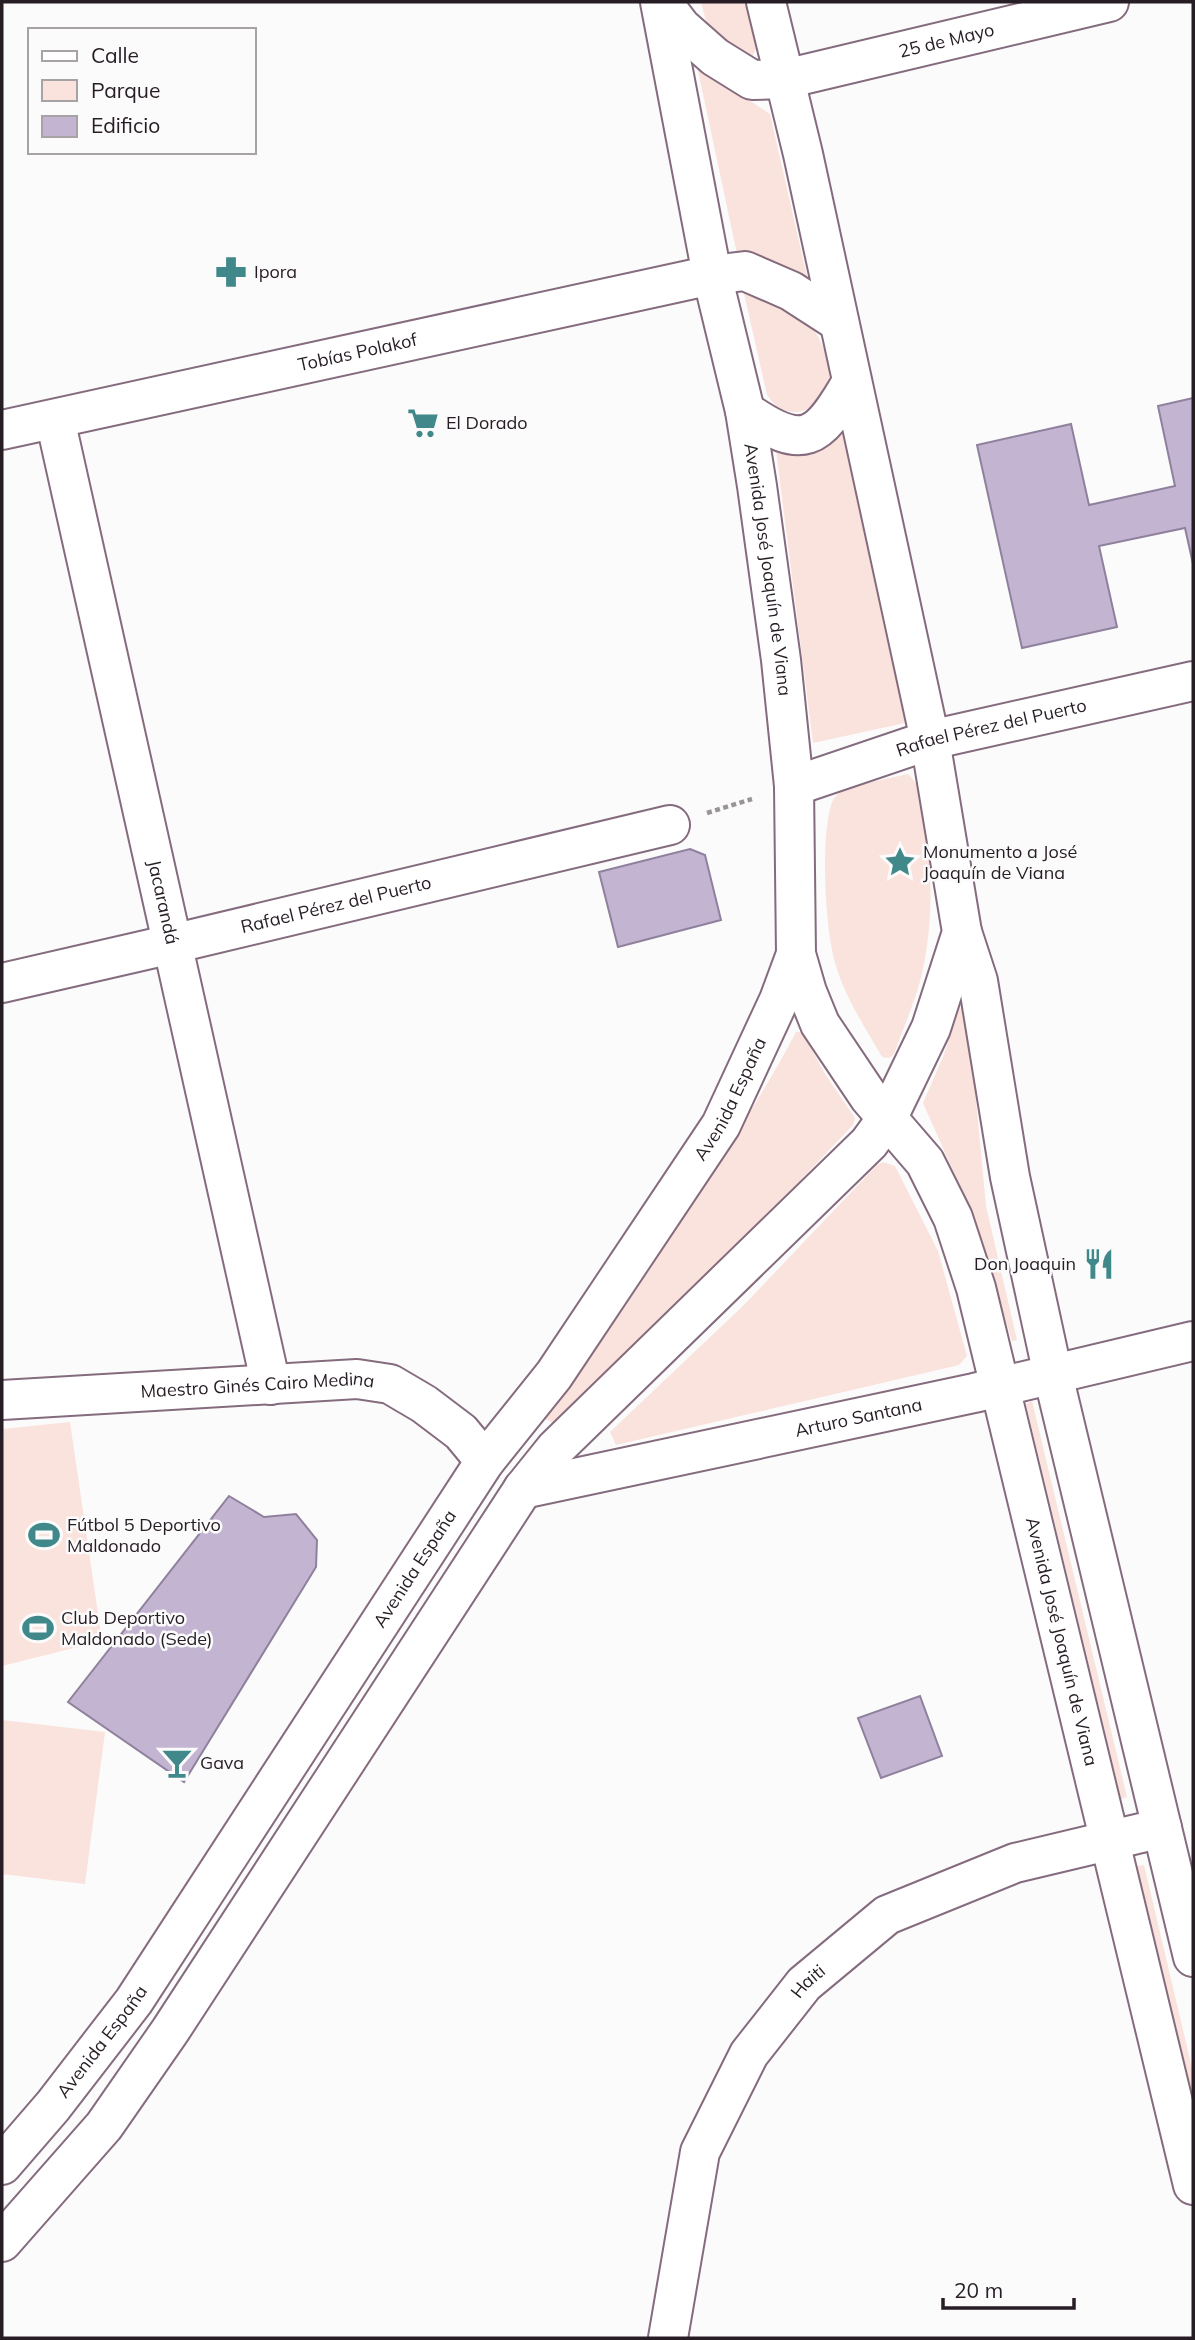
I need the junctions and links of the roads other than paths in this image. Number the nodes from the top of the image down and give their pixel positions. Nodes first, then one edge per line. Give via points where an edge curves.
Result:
1 (661, 2) edge
2 (766, 2) edge
3 (1109, 2) edge
4 (785, 79) junction
5 (712, 275) junction
6 (839, 322) junction
7 (851, 383) junction
8 (745, 411) junction
9 (55, 419) junction
10 (2, 430) edge
11 (1193, 681) edge
12 (930, 740) junction
13 (794, 786) junction
14 (670, 825) road end
15 (962, 932) junction
16 (172, 944) junction
17 (796, 954) junction
18 (2, 983) edge
19 (888, 1117) junction
20 (1193, 1341) edge
21 (1052, 1375) junction
22 (271, 1385) junction
23 (1000, 1387) junction
24 (2, 1400) edge
25 (485, 1461) junction
26 (523, 1489) junction
27 (1162, 1828) junction
28 (1110, 1840) junction
29 (1193, 1957) edge
30 (2, 2165) edge
31 (1193, 2185) edge
32 (2, 2242) edge
33 (668, 2338) edge

1 - 4 main road, 25 de Mayo via 715,57 752,80
1 - 5 main road, Avenida José Joaquín de Viana
2 - 4 main road
3 - 4 main road, 25 de Mayo
4 - 6 main road
5 - 6 main road, Tobías Polakof via 745,271 791,291
5 - 8 main road, Avenida José Joaquín de Viana
5 - 9 main road, Tobías Polakof
6 - 7 main road
7 - 8 main road via 825,424 811,434 795,435 768,426
7 - 12 main road
8 - 13 main road, Avenida José Joaquín de Viana
9 - 10 main road, Tobías Polakof
9 - 16 main road, Jacarandá
11 - 12 main road, Rafael Pérez del Puerto
12 - 13 main road, Rafael Pérez del Puerto
12 - 15 main road
13 - 17 main road, Avenida José Joaquín de Viana
14 - 16 main road, Rafael Pérez del Puerto
15 - 19 main road via 931,1028
15 - 21 main road via 978,981 1010,1177
16 - 18 main road, Rafael Pérez del Puerto
16 - 22 main road, Jacarandá
17 - 19 main road, Avenida José Joaquín de Viana via 820,1024 869,1097
17 - 25 main road, Avenida España via 720,1125 554,1375
19 - 23 main road, Avenida José Joaquín de Viana via 925,1162 953,1218
19 - 26 main road via 869,1143 556,1448
20 - 21 main road, Arturo Santana
21 - 23 main road, Arturo Santana
21 - 27 main road
22 - 24 main road, Maestro Ginés Cairo Medina
22 - 25 main road, Maestro Ginés Cairo Medina via 357,1379 390,1384 461,1432
23 - 26 main road, Arturo Santana
23 - 28 main road, Avenida José Joaquín de Viana
25 - 30 main road, Avenida España via 134,2001
26 - 32 main road via 134,2084 104,2126
27 - 28 main road, Haiti
27 - 29 main road
28 - 31 main road, Avenida José Joaquín de Viana
28 - 33 main road, Haiti via 1015,1863 887,1915 804,1984 749,2054 700,2152

